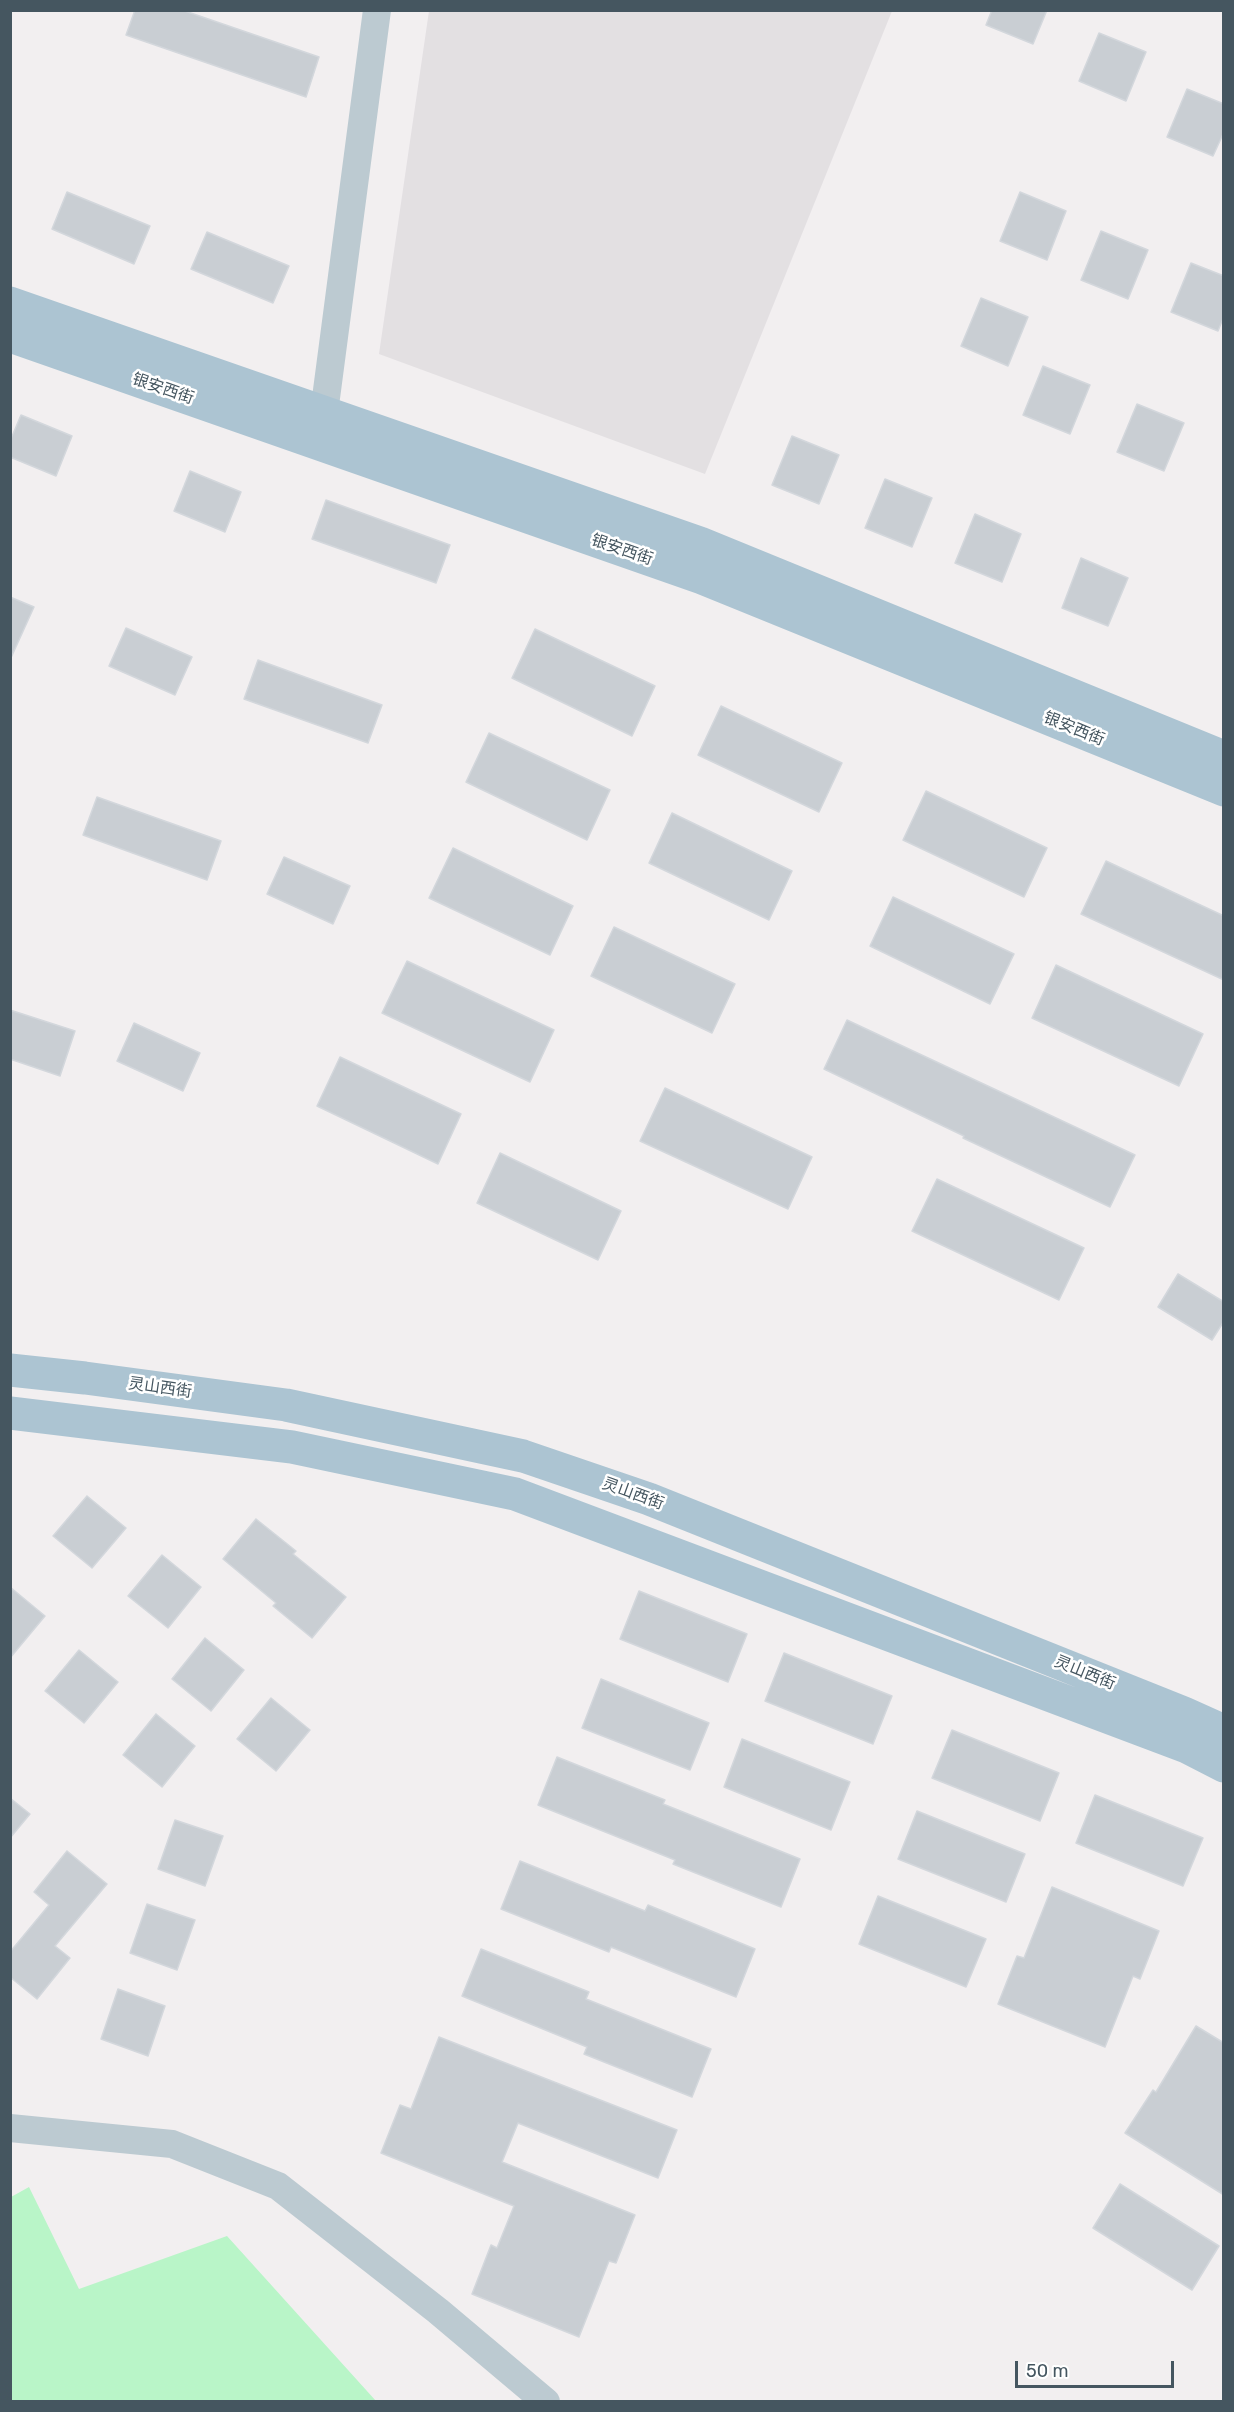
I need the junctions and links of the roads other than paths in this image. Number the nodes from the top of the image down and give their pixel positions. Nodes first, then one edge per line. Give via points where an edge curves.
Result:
1 (377, 10) edge
2 (10, 303) edge
3 (10, 336) edge
4 (324, 413) junction
5 (1224, 757) edge
6 (1224, 790) edge
7 (10, 1370) edge
8 (10, 1413) edge
9 (1224, 1731) edge
10 (1224, 1766) edge
11 (10, 2128) edge
12 (546, 2402) edge

1 - 4 street
2 - 4 main road, 银安西街
3 - 6 main road, 银安西街 via 702,578
4 - 5 main road, 银安西街 via 699,543
7 - 9 main road, 灵山西街 via 286,1406 523,1456 649,1499
8 - 10 main road, 灵山西街 via 292,1447 515,1494 1187,1747
11 - 12 street via 172,2144 279,2186

